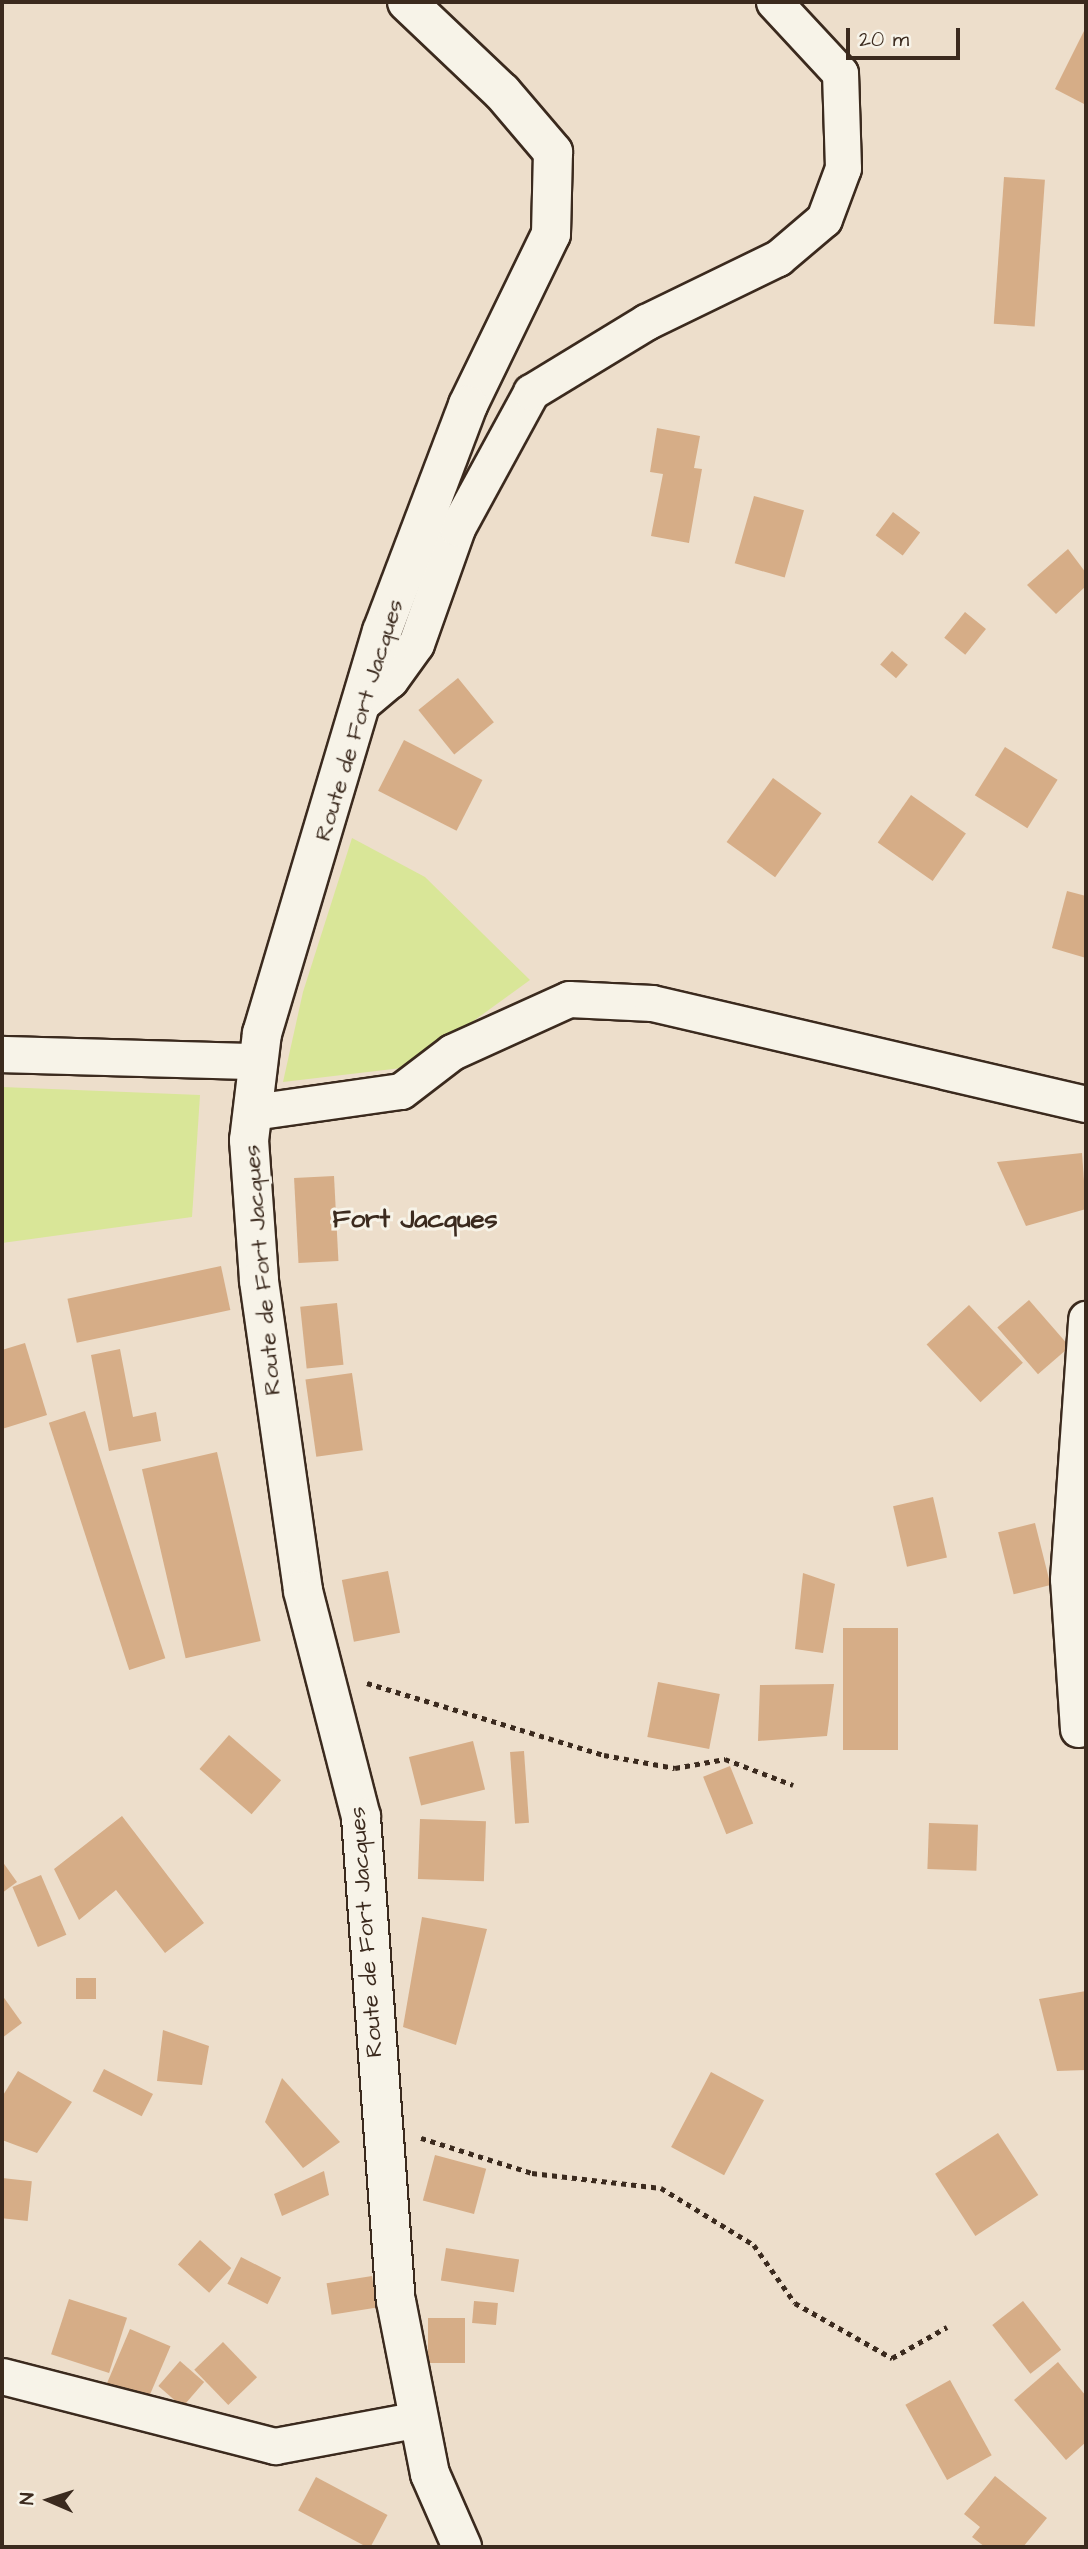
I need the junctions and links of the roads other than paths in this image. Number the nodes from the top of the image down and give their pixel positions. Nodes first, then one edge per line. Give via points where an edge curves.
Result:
1 (407, 2) edge
2 (774, 2) edge
3 (361, 704) junction
4 (2, 1054) edge
5 (258, 1061) junction
6 (1086, 1104) edge
7 (253, 1112) junction
8 (1086, 1319) edge
9 (1078, 1729) dead end
10 (2, 2376) edge
11 (419, 2419) junction
12 (462, 2547) edge

1 - 3 street, Route de Fort Jacques via 502,92 553,152 551,234 468,405
2 - 3 street via 840,73 843,168 824,219 778,258 646,322 531,392 457,528 416,643 390,680
3 - 5 street, Route de Fort Jacques
4 - 5 street
5 - 7 street, Route de Fort Jacques
6 - 7 street via 652,1003 569,999 452,1052 401,1091
7 - 11 street, Route de Fort Jacques via 248,1140 272,1392 303,1591 361,1817 380,2125 397,2301
8 - 9 street via 1068,1579
10 - 11 street via 275,2446
11 - 12 street, Route de Fort Jacques via 430,2474

